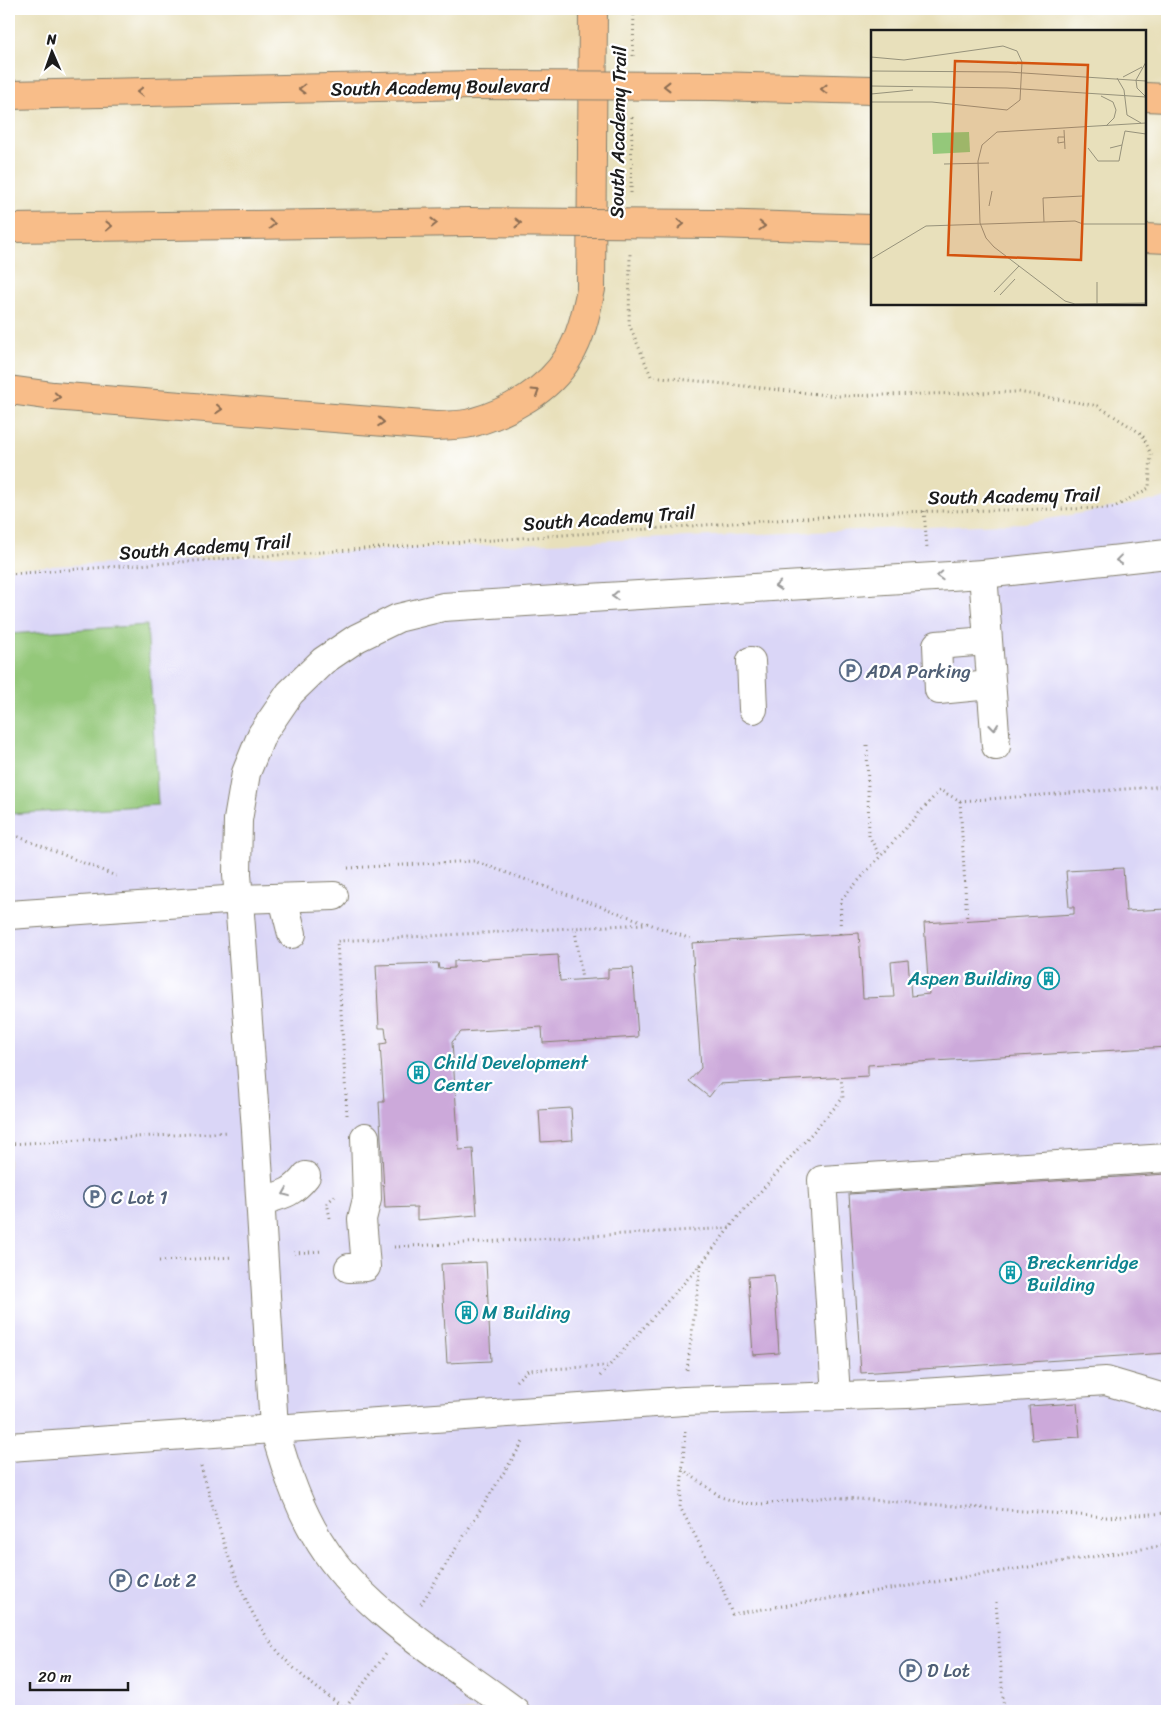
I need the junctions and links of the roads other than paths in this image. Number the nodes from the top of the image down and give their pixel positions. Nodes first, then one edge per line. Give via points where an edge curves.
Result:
1 (593, 9) edge
2 (871, 90) edge
3 (9, 95) edge
4 (1146, 97) edge
5 (1167, 98) edge
6 (61, 227) junction
7 (9, 228) edge
8 (871, 229) edge
9 (9, 232) edge
10 (1146, 238) edge
11 (1167, 239) edge
12 (9, 390) edge
13 (1167, 554) edge
14 (983, 574) junction
15 (987, 641) junction
16 (750, 661) dead end
17 (990, 685) junction
18 (754, 709) dead end
19 (996, 746) dead end
20 (334, 896) dead end
21 (283, 898) junction
22 (240, 899) junction
23 (9, 915) edge
24 (292, 934) dead end
25 (356, 1131) road end
26 (1167, 1158) edge
27 (306, 1176) dead end
28 (261, 1201) junction
29 (357, 1259) road end
30 (836, 1395) junction
31 (1167, 1399) edge
32 (274, 1428) junction
33 (9, 1447) edge
34 (515, 1711) edge

12 -> 1 highway via 436,426 473,423 507,410 545,386 568,359 583,325 591,289
2 -> 3 highway, South Academy Boulevard, bridge via 473,85
4 - 5 highway
6 - 7 highway
6 -> 8 highway, bridge via 470,222
6 - 9 highway
10 - 11 highway
13 -> 14 street
14 - 15 street
14 -> 22 street via 443,607 398,618 357,638 323,661 290,693 262,734 246,773 238,820
15 - 17 street
15 - 17 street via 938,646 940,690
16 - 18 street
17 -> 19 street
20 - 21 street
21 - 22 street
21 - 24 street
22 - 23 street
22 - 28 street
25 - 29 street via 367,1199
26 - 30 street via 822,1180
27 -> 28 street via 289,1193
28 - 32 street
30 - 31 street via 907,1394 1106,1381
30 - 32 street via 684,1401
32 - 33 street
32 - 34 street via 287,1474 327,1554 363,1595

